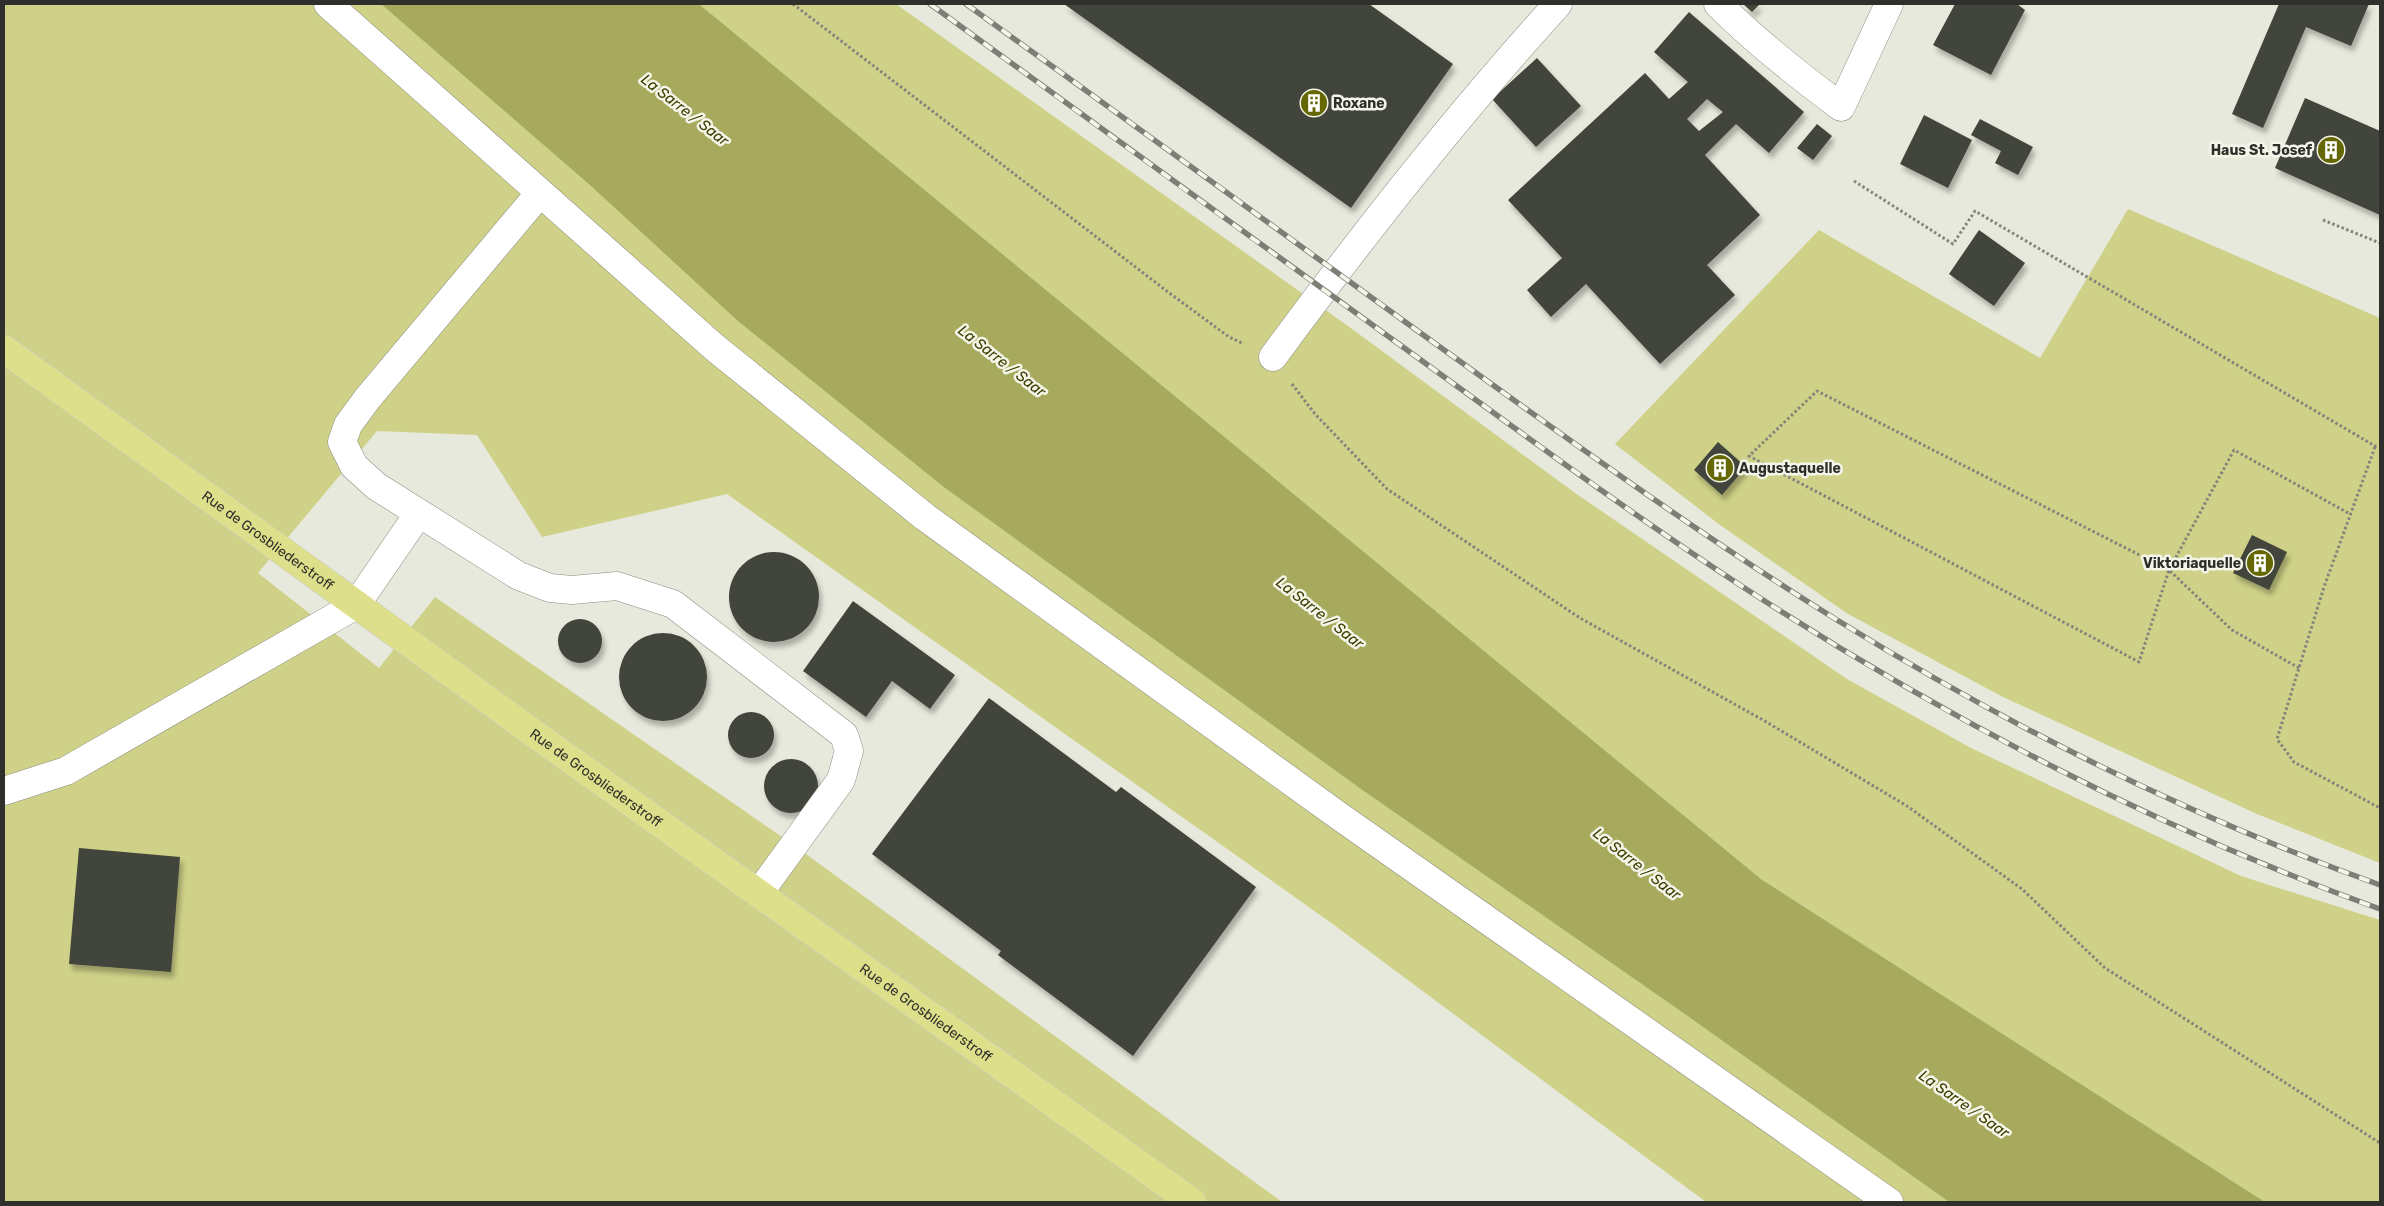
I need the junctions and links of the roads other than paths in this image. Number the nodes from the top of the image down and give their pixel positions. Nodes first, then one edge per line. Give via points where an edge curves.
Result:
1 (328, 4) edge
2 (1558, 4) edge
3 (1718, 4) edge
4 (1889, 4) edge
5 (539, 194) junction
6 (4, 349) edge
7 (1273, 358) road end
8 (419, 513) junction
9 (356, 605) junction
10 (4, 791) edge
11 (759, 893) junction
12 (1192, 1202) edge
13 (1889, 1202) edge

1 - 5 street
2 - 7 street via 1353,248
3 - 4 street via 1783,63 1841,107
5 - 8 street via 348,425 342,442 354,466 376,486
5 - 13 street via 714,347 925,517 1339,816
6 - 9 main road, Rue de Grosbliederstroff
8 - 9 street
8 - 11 street via 519,576 550,588 572,590 617,586 672,604 844,735 849,751 841,780
9 - 10 street via 66,771
9 - 11 main road, Rue de Grosbliederstroff
11 - 12 main road, Rue de Grosbliederstroff

